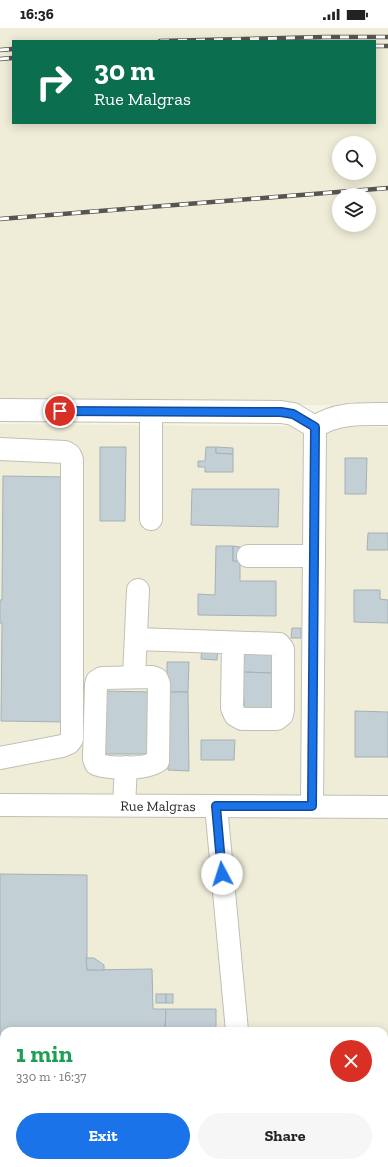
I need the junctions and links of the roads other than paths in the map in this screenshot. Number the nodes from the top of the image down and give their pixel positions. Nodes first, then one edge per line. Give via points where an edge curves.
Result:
1 (0, 410) edge
2 (151, 412) junction
3 (388, 414) edge
4 (315, 427) junction
5 (0, 449) edge
6 (151, 519) dead end
7 (248, 556) dead end
8 (314, 556) junction
9 (138, 590) dead end
10 (136, 638) junction
11 (233, 643) dead end
12 (134, 678) junction
13 (0, 758) edge
14 (126, 767) junction
15 (0, 805) edge
16 (124, 805) junction
17 (216, 806) junction
18 (312, 806) junction
19 (388, 807) edge
20 (238, 1027) edge

1 - 2 street
2 - 4 street via 281,412 293,414
2 - 6 street
3 - 4 street via 338,417
4 - 8 street
5 - 13 street via 66,452 72,460 72,739 62,746
7 - 8 street
8 - 18 street
9 - 10 street
10 - 11 street
10 - 12 street
12 - 14 street via 152,677 157,679 159,684 159,756 158,761 152,766
12 - 14 street via 102,678 96,685 96,764
14 - 16 street
15 - 16 street, Rue Malgras
16 - 17 street, Rue Malgras
17 - 18 street, Rue Malgras
17 - 20 street
18 - 19 street, Rue Malgras

